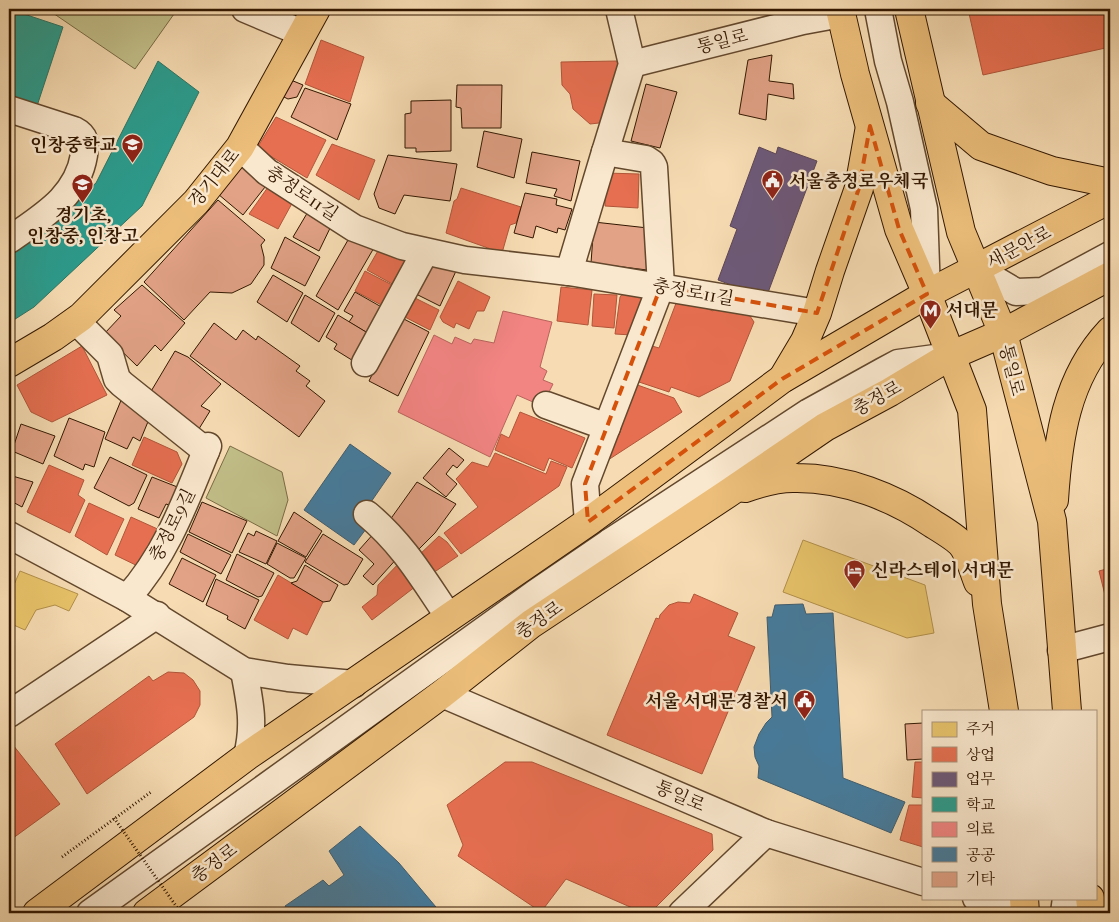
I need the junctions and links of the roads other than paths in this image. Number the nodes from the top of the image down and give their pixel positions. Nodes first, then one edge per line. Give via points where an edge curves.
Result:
1 (245, 9) edge
2 (316, 9) edge
3 (619, 9) edge
4 (878, 9) edge
5 (909, 9) edge
6 (840, 12) edge
7 (302, 33) junction
8 (632, 64) junction
9 (930, 103) junction
10 (9, 109) edge
11 (870, 126) junction
12 (240, 147) junction
13 (605, 152) junction
14 (1110, 183) edge
15 (1110, 199) edge
16 (9, 240) edge
17 (425, 252) junction
18 (1110, 256) edge
19 (977, 269) junction
20 (569, 272) junction
21 (1110, 276) edge
22 (660, 286) junction
23 (927, 294) junction
24 (817, 313) junction
25 (76, 321) junction
26 (1110, 331) edge
27 (1003, 333) junction
28 (950, 356) junction
29 (9, 363) edge
30 (365, 364) dead end
31 (782, 380) junction
32 (546, 405) dead end
33 (607, 427) junction
34 (727, 494) junction
35 (367, 514) dead end
36 (1052, 521) junction
37 (588, 522) junction
38 (9, 535) edge
39 (610, 542) junction
40 (534, 560) junction
41 (127, 598) junction
42 (988, 604) junction
43 (157, 615) junction
44 (449, 618) junction
45 (531, 624) junction
46 (1110, 637) edge
47 (458, 648) junction
48 (1061, 650) junction
49 (244, 671) junction
50 (354, 684) junction
51 (442, 694) junction
52 (1004, 710) edge
53 (1068, 710) edge
54 (9, 714) edge
55 (247, 756) junction
56 (766, 833) junction
57 (922, 882) edge
58 (982, 900) edge
59 (1024, 900) edge
60 (1066, 900) edge
61 (1090, 900) edge
62 (37, 913) edge
63 (90, 913) edge
64 (147, 913) edge
65 (682, 913) edge
66 (1024, 913) edge
67 (1064, 913) edge
68 (1092, 913) edge

1 - 7 street
2 - 7 main road, 경기대로
3 - 8 street
4 - 23 street via 924,209
5 - 9 main road, 통일로
6 - 8 street, 통일로
6 - 11 main road, 통일로
7 - 12 main road, 경기대로
8 - 13 street
9 - 14 main road via 981,146 1052,171
9 - 19 main road, 통일로 via 961,232
10 - 16 street via 74,130 86,141 80,170 70,190 57,206
11 - 23 main road, 통일로 via 899,229
11 - 24 main road via 859,188
12 - 17 street, 충정로11길 via 267,172 354,228
12 - 25 main road, 경기대로 via 196,202
13 - 20 street
13 - 22 street via 646,159 654,167
15 - 19 main road, 새문안로
17 - 20 street, 충정로11길
17 - 30 street
18 - 19 street via 1043,290 1016,292
19 - 23 main road, 새문안로
19 - 27 main road, 통일로
20 - 22 street, 충정로11길
21 - 27 main road
22 - 24 street, 충정로11길
22 - 33 street
23 - 28 main road, 통일로
23 - 31 main road
24 - 31 main road
25 - 29 main road, 경기대로
25 - 41 street, 충정로9길 via 110,355 122,384 206,449 175,527 149,570
26 - 36 main road via 1085,365 1064,420 1056,460
27 - 28 main road
27 - 36 main road, 통일로
28 - 34 main road, 충정로 via 824,427
28 - 39 street via 898,363 883,370 809,412
28 - 42 main road, 통일로 via 972,410
31 - 37 main road
32 - 33 street
33 - 37 street via 585,484
34 - 42 main road via 765,481 796,478 851,485 885,498 922,516 963,546
34 - 45 main road, 충정로
35 - 44 street via 404,550
36 - 48 main road, 통일로
37 - 40 main road
38 - 41 street
39 - 45 street
39 - 47 street
40 - 44 main road
40 - 47 street
41 - 43 street
42 - 52 main road, 통일로
43 - 49 street
43 - 54 street
44 - 50 main road
45 - 51 main road, 충정로
46 - 48 street
47 - 63 street
48 - 53 main road, 통일로
49 - 50 street
49 - 55 street via 252,733
50 - 55 main road
51 - 56 street, 통일로
51 - 64 main road, 충정로
55 - 62 main road
56 - 57 street, 통일로
56 - 65 street
58 - 66 street
59 - 66 main road
60 - 67 street
61 - 68 main road

